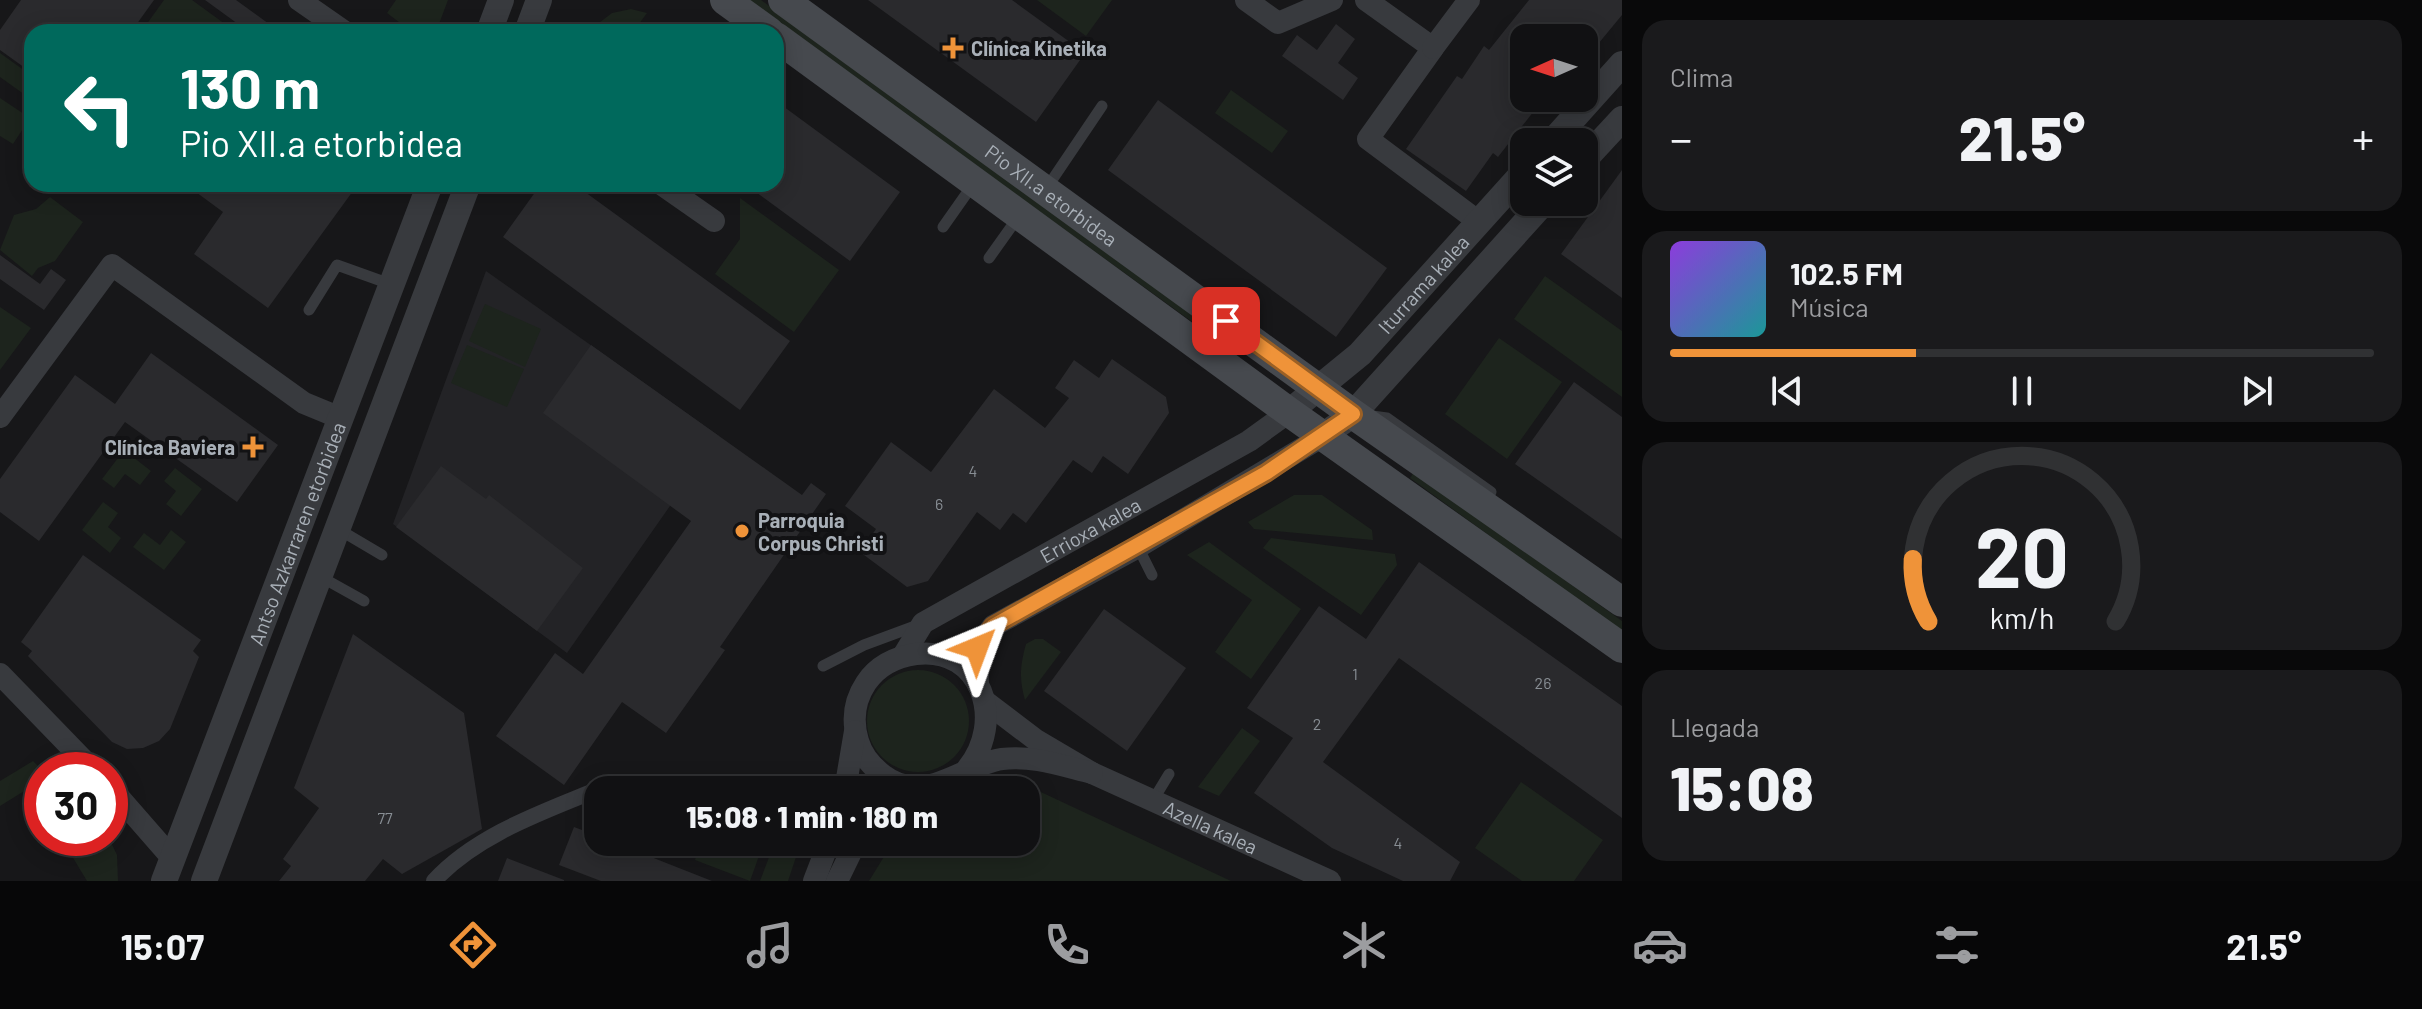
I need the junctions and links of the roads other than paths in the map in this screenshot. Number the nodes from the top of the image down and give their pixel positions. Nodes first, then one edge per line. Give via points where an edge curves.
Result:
1 (299, 0) edge
2 (501, 0) edge
3 (539, 0) edge
4 (725, 0) edge
5 (1246, 0) edge
6 (1332, 0) edge
7 (1366, 0) edge
8 (1469, 0) edge
9 (785, 1) edge
10 (334, 24) edge
11 (492, 24) edge
12 (530, 24) edge
13 (758, 24) edge
14 (784, 43) edge
15 (1433, 48) junction
16 (1622, 64) edge
17 (1102, 106) dead end
18 (1565, 128) edge
19 (1619, 128) edge
20 (1598, 147) edge
21 (974, 182) junction
22 (1510, 188) edge
23 (1046, 190) junction
24 (427, 192) edge
25 (465, 192) edge
26 (672, 192) edge
27 (1531, 216) edge
28 (1024, 218) junction
29 (714, 221) dead end
30 (1479, 222) junction
31 (943, 227) dead end
32 (989, 258) dead end
33 (390, 284) junction
34 (309, 310) dead end
35 (1317, 387) junction
36 (1375, 389) junction
37 (1283, 407) junction
38 (1353, 414) junction
39 (0, 417) edge
40 (338, 417) junction
41 (1387, 418) junction
42 (1323, 436) junction
43 (1512, 524) junction
44 (338, 529) junction
45 (1138, 547) junction
46 (382, 555) dead end
47 (1152, 575) dead end
48 (320, 577) junction
49 (364, 601) dead end
50 (1622, 602) edge
51 (923, 623) junction
52 (1622, 648) edge
53 (903, 656) junction
54 (823, 666) dead end
55 (0, 674) edge
56 (982, 694) junction
57 (855, 730) junction
58 (76, 752) edge
59 (967, 769) junction
60 (1092, 773) junction
61 (1169, 774) dead end
62 (847, 776) edge
63 (888, 776) edge
64 (956, 776) edge
65 (584, 795) edge
66 (1151, 802) junction
67 (128, 812) edge
68 (824, 856) edge
69 (849, 856) edge
70 (168, 869) edge
71 (204, 881) edge
72 (434, 881) edge
73 (814, 881) edge
74 (837, 881) edge
75 (1330, 881) edge

1 - 10 street
2 - 11 street
3 - 12 street
4 - 13 main road
5 - 6 street via 1278,23
7 - 15 street
8 - 15 street
9 - 23 main road, Pio XII.a etorbidea
14 - 21 main road, Pio XII.a etorbidea
15 - 30 street via 1368,139
16 - 18 street
17 - 23 lane
19 - 20 street
21 - 28 main road, Pio XII.a etorbidea
21 - 31 lane
22 - 30 street, Iturrama kalea
23 - 35 main road, Pio XII.a etorbidea
24 - 33 street, Antso Azkarraren etorbidea
25 - 44 street, Antso Azkarraren etorbidea
26 - 29 street
27 - 36 street, Iturrama kalea
28 - 32 lane
28 - 37 main road, Pio XII.a etorbidea
30 - 35 street, Iturrama kalea via 1360,354
33 - 34 lane via 337,265
33 - 40 street, Antso Azkarraren etorbidea
35 - 37 street
35 - 38 main road, Pio XII.a etorbidea
36 - 38 street, Iturrama kalea
36 - 41 lane
37 - 42 main road, Pio XII.a etorbidea
37 - 51 street, Errioxa kalea via 1249,441
38 - 41 lane, Pio XII.a etorbidea
38 - 42 street
38 - 43 main road, Pio XII.a etorbidea
39 - 40 street via 112,265 304,403
40 - 70 street, Antso Azkarraren etorbidea
41 - 43 lane, Pio XII.a etorbidea via 1507,504
42 - 45 street, Errioxa kalea
42 - 52 main road, Pio XII.a etorbidea
43 - 50 main road, Pio XII.a etorbidea
44 - 46 lane
44 - 48 street, Antso Azkarraren etorbidea
45 - 47 lane
45 - 56 street, Errioxa kalea via 993,626 977,648
48 - 49 lane
48 - 71 street, Antso Azkarraren etorbidea
51 - 53 street, Errioxa kalea
51 - 54 lane
53 - 56 street via 945,658 964,669
53 - 57 street via 885,663 860,692
55 - 58 street
56 - 59 street via 985,739
56 - 60 street, Azella kalea via 1036,740
57 - 62 street
57 - 63 street via 871,766
59 - 60 street, Azella kalea via 1026,758
59 - 64 street
60 - 66 street, Azella kalea
61 - 66 lane
65 - 72 street via 504,830 445,868
66 - 75 street, Azella kalea
67 - 70 street
68 - 73 street
69 - 74 street

